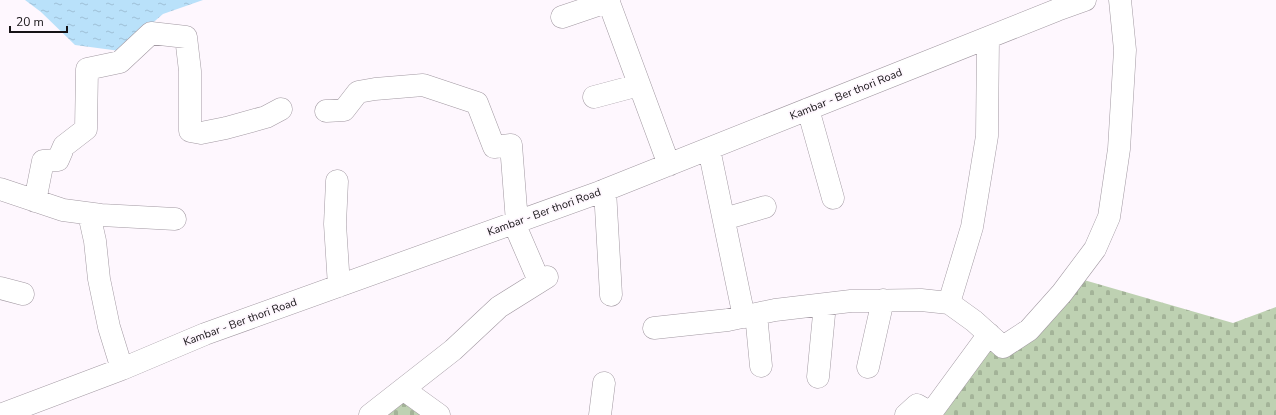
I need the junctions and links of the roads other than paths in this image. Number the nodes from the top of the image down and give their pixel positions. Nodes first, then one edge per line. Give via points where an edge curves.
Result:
1 (608, 0) edge
2 (1085, 0) edge
3 (1120, 0) edge
4 (562, 17) dead end
5 (988, 38) junction
6 (639, 84) junction
7 (594, 97) dead end
8 (281, 109) dead end
9 (808, 109) junction
10 (326, 112) dead end
11 (709, 149) junction
12 (669, 164) junction
13 (337, 181) dead end
14 (0, 189) edge
15 (604, 190) junction
16 (833, 198) dead end
17 (35, 201) junction
18 (766, 207) dead end
19 (90, 214) junction
20 (175, 219) dead end
21 (724, 219) junction
22 (516, 222) junction
23 (339, 286) junction
24 (0, 288) edge
25 (23, 294) dead end
26 (612, 295) dead end
27 (883, 300) junction
28 (949, 303) junction
29 (826, 304) junction
30 (750, 315) junction
31 (654, 328) dead end
32 (989, 334) junction
33 (761, 366) dead end
34 (868, 367) dead end
35 (122, 369) junction
36 (818, 377) dead end
37 (604, 383) dead end
38 (403, 389) junction
39 (41, 407) edge
40 (0, 415) edge
41 (370, 415) edge
42 (439, 415) edge
43 (600, 415) edge
44 (906, 415) edge

1 - 4 street
1 - 6 street
2 - 5 street, Kambar - Ber thori Road
3 - 32 street via 1125,50 1119,149 1109,217 1095,249 1062,293 1029,330 1003,347
5 - 9 street, Kambar - Ber thori Road
5 - 28 street via 986,136 972,227
6 - 7 street
6 - 12 street
8 - 17 street via 266,118 226,128 201,133 190,131 190,71 186,37 150,33 120,62 87,69 86,129 64,146 58,160 44,161
9 - 11 street, Kambar - Ber thori Road
9 - 16 street
10 - 22 street via 344,110 358,92 423,85 477,103 494,147 511,145
11 - 12 street, Kambar - Ber thori Road
11 - 21 street
12 - 15 street, Kambar - Ber thori Road
13 - 23 street via 335,224
14 - 17 street
15 - 22 street, Kambar - Ber thori Road
15 - 26 street
17 - 19 street via 63,210
18 - 21 street
19 - 20 street
19 - 35 street via 99,279
21 - 30 street
22 - 23 street, Kambar - Ber thori Road
22 - 38 street via 543,279 499,307 453,350
23 - 35 street, Kambar - Ber thori Road via 205,334
24 - 25 street
27 - 28 street
27 - 29 street
27 - 34 street
28 - 32 street
29 - 30 street
29 - 36 street
30 - 31 street via 728,320
30 - 33 street
32 - 44 street via 931,413 917,405
35 - 39 street, Kambar - Ber thori Road
37 - 43 street
38 - 41 street
38 - 42 street
39 - 40 street, Kambar - Ber thori Road

